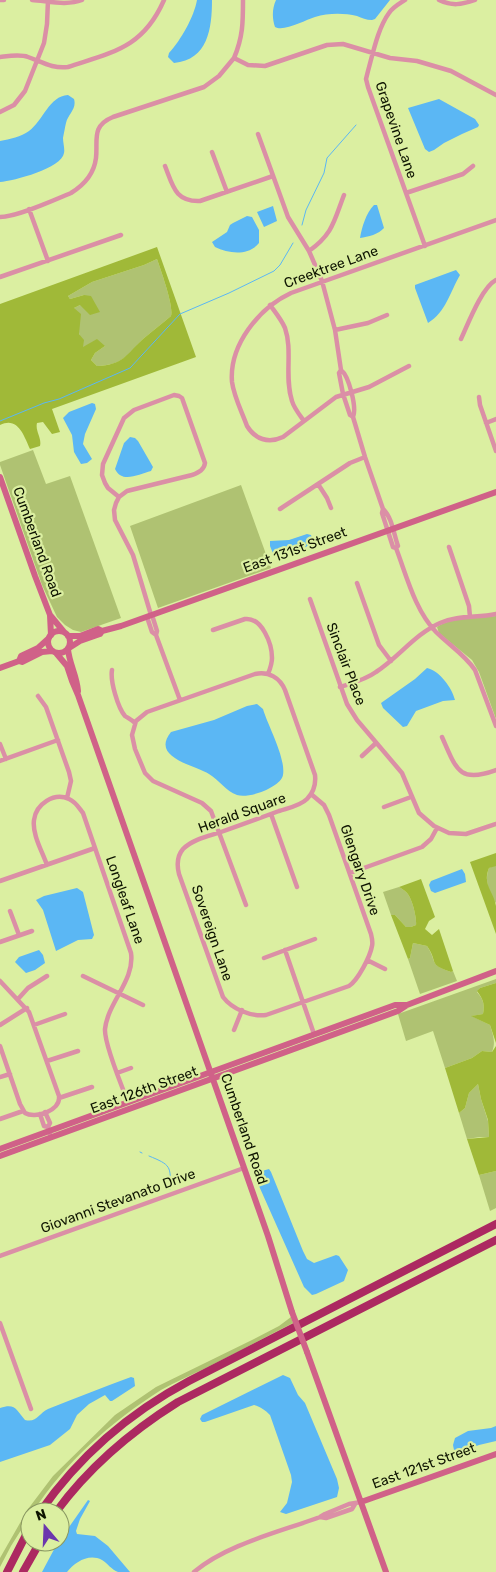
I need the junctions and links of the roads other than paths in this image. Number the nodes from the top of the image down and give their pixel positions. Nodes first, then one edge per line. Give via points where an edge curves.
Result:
1 (0, 0) edge
2 (4, 0) edge
3 (32, 0) edge
4 (48, 0) edge
5 (82, 0) edge
6 (164, 0) edge
7 (243, 0) edge
8 (404, 0) edge
9 (439, 0) edge
10 (475, 0) edge
11 (373, 53) junction
12 (0, 57) edge
13 (234, 58) junction
14 (36, 61) junction
15 (496, 95) edge
16 (0, 112) edge
17 (258, 134) dead end
18 (212, 152) dead end
19 (165, 166) dead end
20 (473, 166) dead end
21 (273, 176) junction
22 (227, 192) junction
23 (406, 193) junction
24 (344, 195) dead end
25 (29, 209) junction
26 (0, 217) edge
27 (496, 220) edge
28 (120, 235) dead end
29 (425, 246) junction
30 (309, 251) junction
31 (48, 261) junction
32 (0, 278) edge
33 (496, 280) edge
34 (322, 281) junction
35 (270, 305) junction
36 (387, 315) dead end
37 (335, 330) junction
38 (461, 339) dead end
39 (409, 366) dead end
40 (341, 370) junction
41 (351, 392) junction
42 (343, 394) junction
43 (479, 397) dead end
44 (353, 417) junction
45 (496, 419) edge
46 (304, 420) junction
47 (486, 423) junction
48 (496, 451) edge
49 (365, 457) junction
50 (0, 477) edge
51 (318, 484) junction
52 (496, 492) edge
53 (119, 497) junction
54 (331, 508) dead end
55 (280, 509) dead end
56 (390, 530) junction
57 (449, 548) dead end
58 (357, 583) dead end
59 (310, 599) dead end
60 (496, 614) edge
61 (50, 615) junction
62 (150, 616) junction
63 (470, 617) junction
64 (432, 627) junction
65 (213, 630) dead end
66 (102, 631) junction
67 (66, 634) junction
68 (50, 636) junction
69 (68, 648) junction
70 (54, 652) junction
71 (19, 660) junction
72 (390, 661) junction
73 (0, 668) edge
74 (112, 670) dead end
75 (268, 674) junction
76 (340, 687) junction
77 (78, 695) junction
78 (38, 696) dead end
79 (180, 700) junction
80 (135, 723) junction
81 (496, 726) edge
82 (442, 737) dead end
83 (58, 740) junction
84 (376, 743) junction
85 (0, 744) edge
86 (362, 756) dead end
87 (6, 759) junction
88 (0, 761) edge
89 (496, 770) edge
90 (311, 794) junction
91 (411, 797) junction
92 (66, 798) junction
93 (384, 807) dead end
94 (271, 814) junction
95 (496, 824) edge
96 (436, 828) junction
97 (220, 833) junction
98 (95, 848) junction
99 (181, 853) joint
100 (47, 865) junction
101 (350, 873) junction
102 (0, 881) edge
103 (297, 887) dead end
104 (246, 905) dead end
105 (10, 911) dead end
106 (32, 931) dead end
107 (19, 936) junction
108 (315, 939) dead end
109 (0, 942) edge
110 (285, 950) junction
111 (264, 958) dead end
112 (367, 960) junction
113 (385, 969) dead end
114 (496, 972) edge
115 (48, 976) dead end
116 (83, 976) dead end
117 (0, 981) edge
118 (119, 993) junction
119 (18, 999) junction
120 (303, 1002) junction
121 (143, 1005) dead end
122 (407, 1005) junction
123 (27, 1008) junction
124 (242, 1010) junction
125 (65, 1014) dead end
126 (0, 1025) edge
127 (34, 1025) junction
128 (234, 1030) dead end
129 (314, 1034) junction
130 (0, 1046) edge
131 (78, 1051) dead end
132 (47, 1062) junction
133 (131, 1068) dead end
134 (117, 1073) junction
135 (10, 1074) junction
136 (212, 1075) junction
137 (0, 1078) edge
138 (92, 1087) dead end
139 (59, 1098) junction
140 (128, 1102) junction
141 (23, 1111) junction
142 (46, 1112) junction
143 (40, 1114) junction
144 (0, 1119) edge
145 (50, 1131) junction
146 (0, 1149) edge
147 (0, 1156) edge
148 (244, 1168) junction
149 (496, 1224) edge
150 (496, 1240) edge
151 (0, 1256) edge
152 (0, 1323) edge
153 (31, 1409) dead end
154 (496, 1454) edge
155 (48, 1502) edge
156 (64, 1502) edge
157 (358, 1503) junction
158 (20, 1545) edge
159 (17, 1550) junction
160 (33, 1552) edge
161 (1, 1572) edge
162 (6, 1572) edge
163 (22, 1572) edge
164 (194, 1572) edge
165 (386, 1572) edge

1 - 2 street
3 - 4 street
4 - 5 street via 74,3
4 - 14 street via 44,42
6 - 14 street via 158,15 140,37 118,50 61,68
7 - 13 street via 244,26
8 - 11 street, Grapevine Lane via 389,13
9 - 10 street via 450,4
11 - 13 street via 335,44 265,66 248,65
11 - 15 street via 451,71
11 - 23 street, Grapevine Lane via 366,79
12 - 14 street via 20,56
13 - 25 street via 219,76 204,86 105,122 97,134 95,164 86,181 71,194
14 - 16 street via 22,97
17 - 21 street
18 - 22 street
19 - 22 street via 174,192 192,202
20 - 23 street via 462,174
21 - 22 street
21 - 30 street via 288,217
23 - 29 street, Grapevine Lane
24 - 30 street via 328,235
25 - 26 street
25 - 31 street
27 - 29 street, Creektree Lane
28 - 31 street
29 - 34 street, Creektree Lane
30 - 34 street
31 - 32 street
33 - 38 street via 484,291
34 - 35 street, Creektree Lane via 290,293
34 - 37 street
35 - 46 street via 286,332 290,392 293,405
35 - 46 street, Creektree Lane via 251,325 238,349 232,371 234,390 247,426 256,437 279,439
36 - 37 street
37 - 40 street
39 - 41 street via 369,387
40 - 41 street via 345,372
40 - 42 street
41 - 42 street
41 - 44 street
42 - 44 street
42 - 46 street
43 - 47 street
44 - 49 street
45 - 47 street
47 - 48 street
49 - 51 street
49 - 56 street
50 - 61 main road, Cumberland Road
51 - 54 street
51 - 55 street
52 - 56 main road, East 131st Street
53 - 53 street via 108,488 102,475 103,464 124,418 134,410 179,396 204,467 192,475 132,489
53 - 62 street via 114,510 115,520 133,555
56 - 62 main road, East 131st Street
56 - 64 street via 419,607
57 - 63 street
58 - 72 street via 379,645
59 - 76 street, Sinclair Place
60 - 63 street
61 - 67 main road, Cumberland Road
61 - 68 main road, Cumberland Road
62 - 66 main road, East 131st Street
62 - 79 street
63 - 64 street
64 - 72 street
64 - 81 street via 473,666
65 - 75 street via 245,619 257,621 272,652
66 - 67 main road, East 131st Street via 98,629 80,636
66 - 69 main road, East 131st Street
67 - 68 main road via 58,631
67 - 69 main road via 70,641
68 - 70 main road via 48,644
68 - 71 main road
69 - 70 main road via 64,652
69 - 77 main road, Cumberland Road
70 - 71 main road via 42,652 22,662
70 - 77 main road, Cumberland Road via 67,666
71 - 73 main road
72 - 76 street via 370,676
74 - 80 street via 112,681 122,710
75 - 79 street via 255,674
75 - 90 street via 280,681 285,690 315,774
76 - 84 street, Sinclair Place via 353,715
77 - 136 main road, Cumberland Road
78 - 83 street via 46,707
79 - 80 street via 144,714
80 - 97 street via 132,739 146,776 206,805 214,815
82 - 89 street via 454,764 462,772 476,776
83 - 87 street
83 - 92 street via 70,776
84 - 86 street
84 - 91 street, Sinclair Place via 400,770
85 - 87 street
87 - 88 street
90 - 94 street, Herald Square via 303,802
90 - 101 street, Glengary Drive via 327,810
91 - 93 street
91 - 96 street, Sinclair Place via 419,813
92 - 98 street, Longleaf Lane via 77,804 83,813
92 - 100 street via 46,801 34,818 34,828
94 - 97 street, Herald Square
94 - 103 street
95 - 96 street via 466,834
96 - 101 street via 422,847
97 - 99 street, Herald Square via 189,844
97 - 104 street
98 - 100 street
98 - 118 street, Longleaf Lane via 131,953 131,966
99 - 124 street, Sovereign Lane via 179,874 221,993 230,1005
100 - 102 street
101 - 112 street, Glengary Drive via 372,938
105 - 107 street
106 - 107 street
107 - 109 street
108 - 110 street
110 - 111 street
110 - 120 street
112 - 113 street
112 - 120 street via 353,984
114 - 122 main road, East 126th Street
115 - 119 street via 28,988
116 - 118 street
117 - 119 street
118 - 121 street
118 - 134 street, Longleaf Lane via 105,1028
119 - 123 street
120 - 124 street via 266,1015 255,1016
120 - 129 street
122 - 129 main road, East 126th Street via 395,1005
122 - 136 main road, East 126th Street via 398,1011
123 - 126 street
123 - 127 street
124 - 128 street
125 - 127 street
127 - 132 street
129 - 136 main road, East 126th Street
130 - 135 street
131 - 132 street
132 - 139 street
133 - 134 street
134 - 140 street, Longleaf Lane
135 - 137 street
135 - 141 street
136 - 140 main road, East 126th Street
136 - 145 main road, East 126th Street
136 - 148 main road, Cumberland Road
138 - 139 street
139 - 142 street via 56,1107
140 - 145 main road, East 126th Street
141 - 143 street via 31,1116
141 - 144 street
142 - 143 street
142 - 145 street
143 - 145 street via 44,1126
145 - 146 main road, East 126th Street
145 - 147 main road, East 126th Street
148 - 151 street, Giovanni Stevanato Drive
148 - 157 main road, Cumberland Road, bridge
149 - 155 highway via 154,1402 95,1448
150 - 156 highway via 178,1402 114,1448 92,1468
152 - 153 street
154 - 157 main road, East 121st Street
157 - 164 street via 232,1549
157 - 165 main road, Cumberland Road
158 - 159 highway
159 - 161 highway
159 - 162 highway
160 - 163 highway

